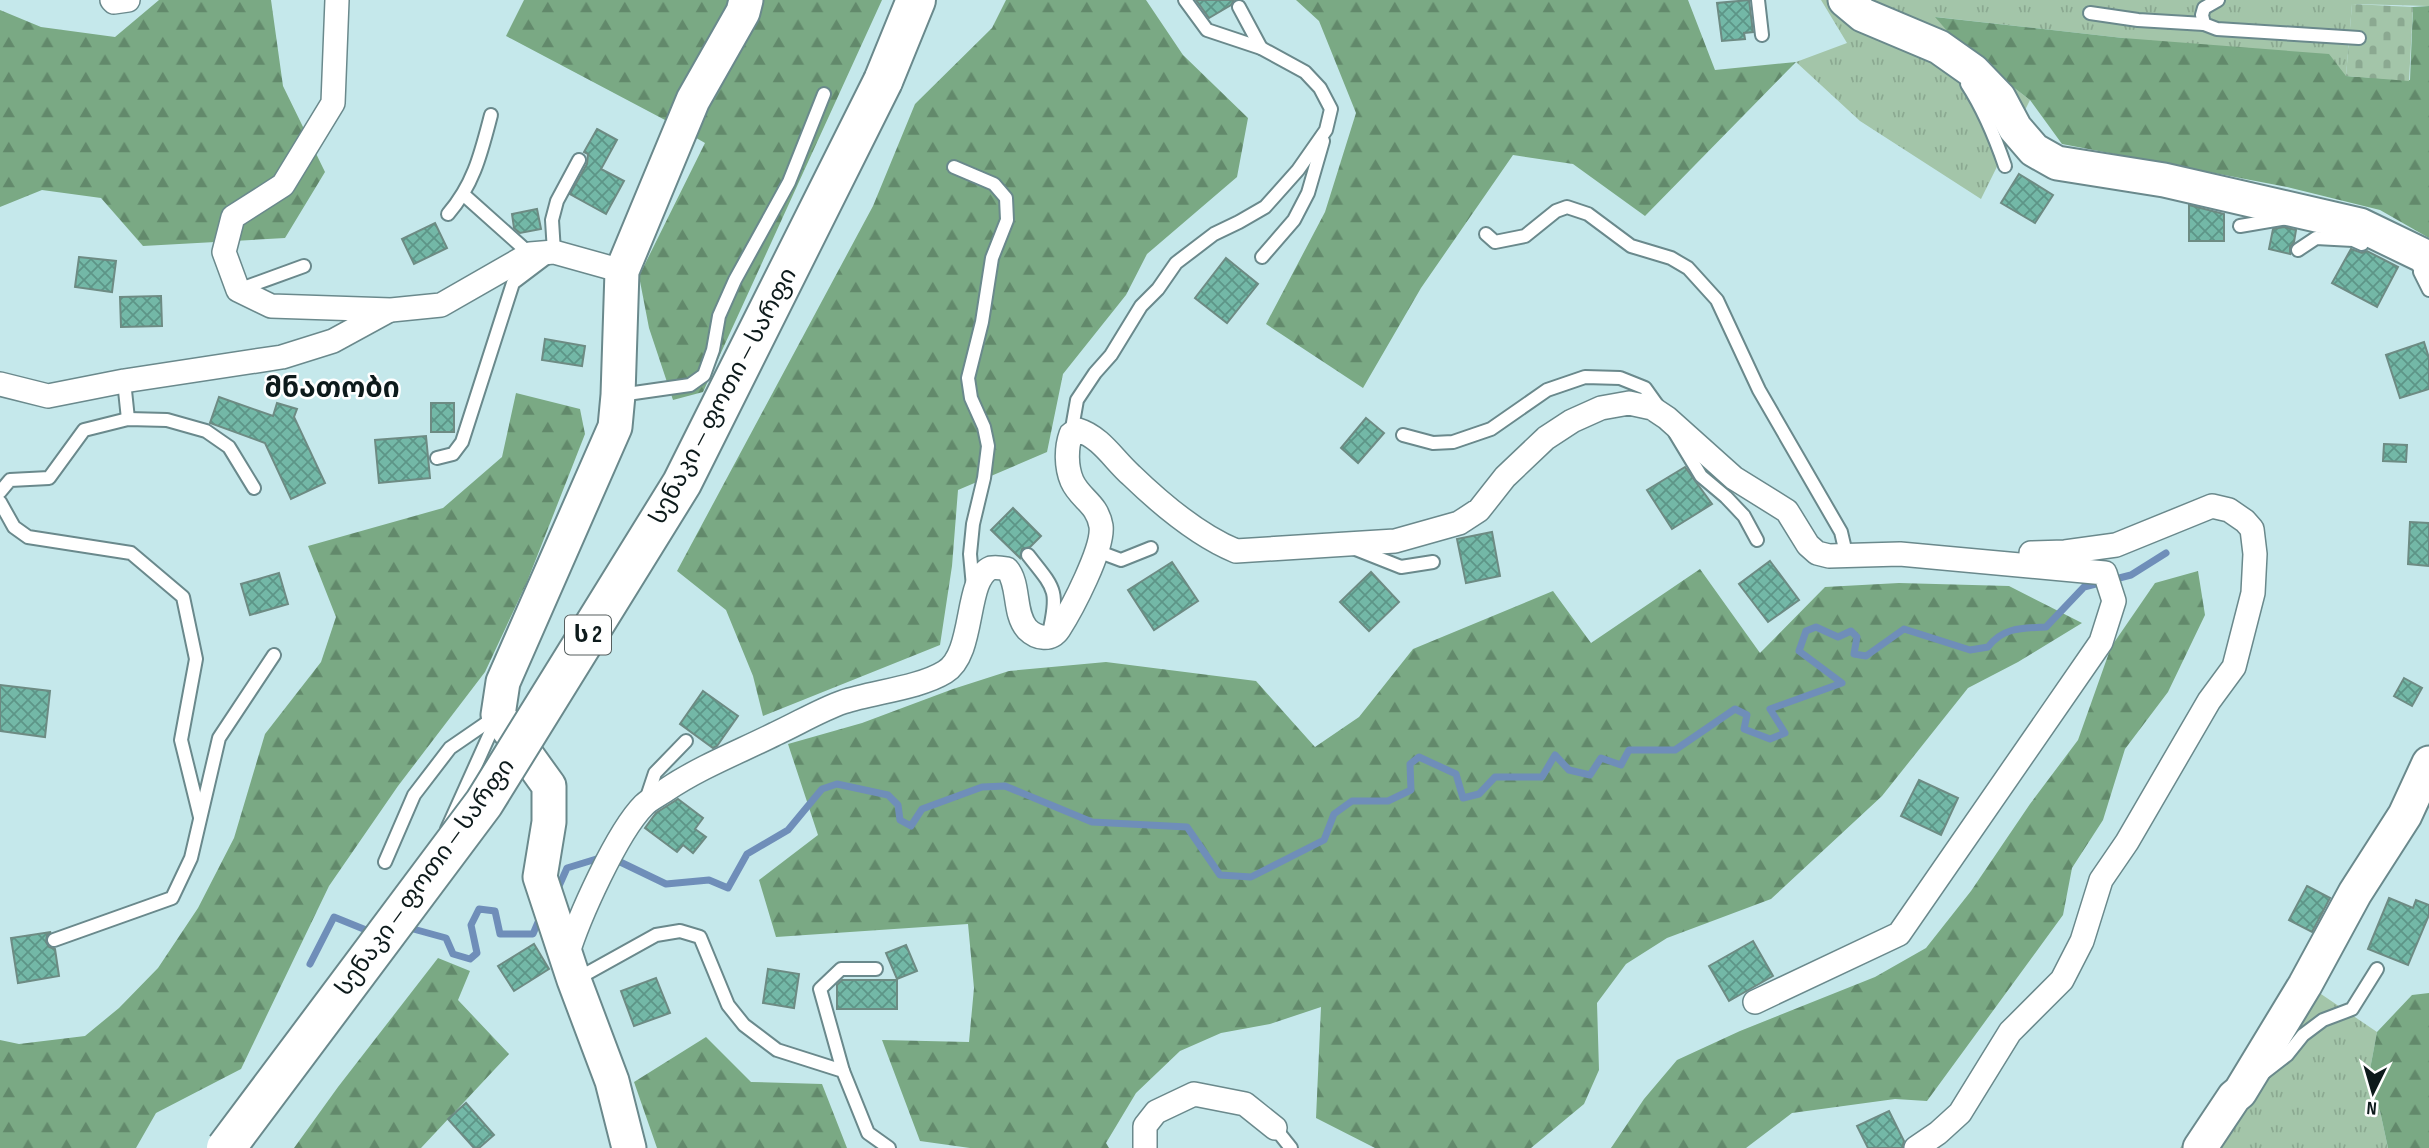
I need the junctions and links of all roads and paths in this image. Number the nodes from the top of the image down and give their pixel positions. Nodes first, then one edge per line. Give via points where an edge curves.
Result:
1 (112, 0) edge
2 (128, 0) edge
3 (337, 0) edge
4 (746, 0) edge
5 (916, 0) edge
6 (1185, 0) edge
7 (1758, 0) edge
8 (1845, 0) edge
9 (2218, 0) edge
10 (1239, 7) dead end
11 (2090, 13) dead end
12 (2204, 24) junction
13 (1762, 35) dead end
14 (1916, 37) junction
15 (2359, 38) dead end
16 (1261, 48) junction
17 (824, 94) dead end
18 (491, 115) dead end
19 (1326, 130) junction
20 (579, 160) dead end
21 (2005, 166) dead end
22 (954, 167) dead end
23 (464, 195) junction
24 (2308, 213) junction
25 (448, 214) dead end
26 (2240, 226) dead end
27 (1486, 234) dead end
28 (2298, 250) dead end
29 (2375, 250) dead end
30 (554, 252) junction
31 (530, 254) junction
32 (1262, 257) dead end
33 (304, 266) dead end
34 (2422, 269) edge
35 (622, 271) junction
36 (237, 290) junction
37 (2429, 290) edge
38 (391, 310) junction
39 (124, 381) junction
40 (0, 384) edge
41 (618, 395) junction
42 (1667, 418) junction
43 (128, 419) junction
44 (1072, 434) junction
45 (1403, 435) dead end
46 (437, 458) dead end
47 (254, 488) dead end
48 (0, 492) edge
49 (0, 502) edge
50 (1756, 540) dead end
51 (1345, 545) junction
52 (1151, 548) dead end
53 (1097, 551) junction
54 (1028, 555) dead end
55 (1840, 556) junction
56 (1940, 556) junction
57 (1433, 562) dead end
58 (974, 593) junction
59 (1048, 638) junction
60 (274, 655) dead end
61 (498, 715) junction
62 (686, 741) dead end
63 (2429, 763) edge
64 (645, 805) junction
65 (200, 817) junction
66 (385, 862) dead end
67 (418, 913) dead end
68 (54, 940) dead end
69 (571, 968) junction
70 (876, 969) dead end
71 (2378, 970) dead end
72 (1755, 1002) dead end
73 (843, 1071) junction
74 (2240, 1092) junction
75 (1275, 1128) joint
76 (226, 1148) edge
77 (629, 1148) edge
78 (889, 1148) edge
79 (1145, 1148) edge
80 (1290, 1148) edge
81 (1916, 1148) edge
82 (2200, 1148) edge

1 - 2 street
3 - 36 street via 333,103 282,185 233,217 224,252
4 - 35 street via 693,100
5 - 76 highway, სენაკი — ფოთი — სარფი / ს 2, bridge via 883,81 682,483 484,803
6 - 16 lane via 1207,30
7 - 13 lane
8 - 14 street via 1863,15
9 - 12 lane via 2204,8
10 - 16 lane
11 - 12 lane
12 - 15 lane via 2217,29
14 - 21 lane via 1963,78 1978,100
14 - 24 street via 1973,71 1999,97 2015,128 2034,150 2057,163 2164,180
16 - 19 lane via 1305,72 1320,88 1331,109
17 - 41 lane via 789,182 719,316 704,375 690,386
18 - 23 lane
19 - 32 lane via 1308,193 1294,220
19 - 44 lane via 1265,207 1214,234 1176,263 1077,400
20 - 30 lane via 557,201 552,220
22 - 58 lane via 994,184 1006,198 1007,220 992,258 968,378 988,446 970,554
23 - 25 lane
23 - 31 lane
24 - 26 lane
24 - 34 street via 2360,225 2424,256
27 - 55 lane via 1495,242 1525,236 1567,207 1588,214 1631,246 1688,268 1717,300 1759,390 1841,532 1845,549
28 - 29 lane via 2316,237 2353,240
30 - 31 street
30 - 35 street
30 - 46 lane via 513,283 462,442 453,454
31 - 38 street via 440,305
33 - 36 lane
34 - 37 lane
35 - 41 street
36 - 38 street via 271,306
38 - 39 street via 334,341 282,357
39 - 40 street via 48,396
39 - 43 lane
41 - 61 street via 615,427 503,682
42 - 45 lane via 1645,388 1620,378 1585,377 1547,390 1492,429 1453,442 1433,443
42 - 50 lane via 1700,476 1744,516
42 - 51 street via 1652,408 1629,403 1601,408 1546,439 1505,477 1479,510 1459,523 1395,541
42 - 55 street via 1734,478 1787,511 1817,553
43 - 47 lane via 167,420 206,431 229,447
43 - 48 lane via 84,430 49,478 10,480
44 - 51 street via 1079,430 1091,434 1150,492 1217,544 1236,551
44 - 53 street via 1069,468 1073,482 1096,509 1101,539
49 - 65 lane via 14,527 29,537 131,553 183,597 196,659 181,740
51 - 57 lane via 1401,567
52 - 53 lane via 1122,559
53 - 59 street via 1069,614
54 - 59 lane via 1053,585 1055,609
55 - 56 street
56 - 72 street via 2105,573 2114,601 2101,642 1899,934
56 - 81 street via 2065,552 2116,545 2212,506 2245,521 2252,529 2255,554 2253,593 2234,667 2101,880 2082,941 2062,980 2010,1032 1960,1112
58 - 59 street via 985,572 993,567 1007,569 1013,576 1026,628
58 - 64 street via 959,656 946,671 840,703 715,763
60 - 65 lane via 219,738
61 - 66 lane via 450,748 414,795
61 - 67 lane via 452,813
61 - 69 street via 549,786 545,890
62 - 64 lane via 655,773
63 - 74 street via 2405,815
64 - 69 street via 626,830 573,935
65 - 68 lane via 191,858 172,898
69 - 73 lane via 656,935 680,931 700,937 728,1005 744,1025 777,1050
69 - 77 street via 612,1081
70 - 73 lane via 841,969 820,989
71 - 74 lane via 2352,1009 2323,1020
73 - 78 lane via 868,1133
74 - 82 street
75 - 79 street via 1245,1104 1194,1094 1156,1112 1145,1126
75 - 80 lane

